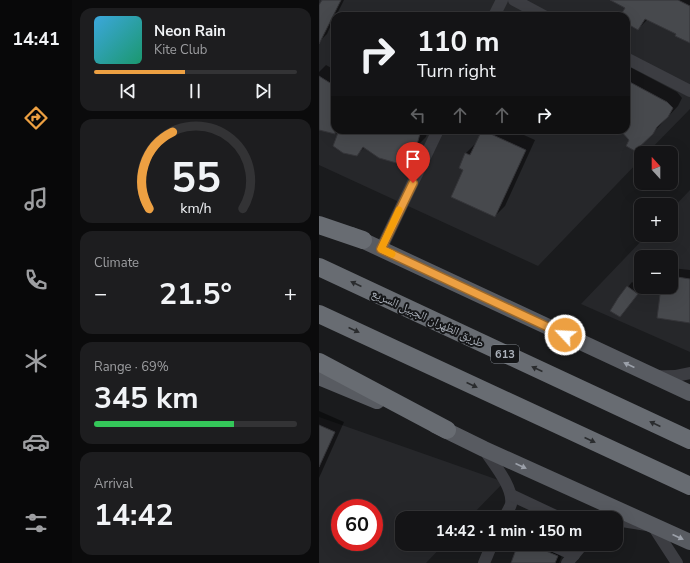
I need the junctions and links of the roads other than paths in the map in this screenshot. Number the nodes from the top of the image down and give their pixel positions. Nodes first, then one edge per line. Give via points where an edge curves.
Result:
1 (502, 0) edge
2 (514, 0) edge
3 (496, 12) edge
4 (537, 12) edge
5 (630, 60) edge
6 (690, 92) edge
7 (436, 134) edge
8 (319, 220) edge
9 (319, 225) edge
10 (363, 240) junction
11 (381, 249) junction
12 (319, 267) edge
13 (319, 314) edge
14 (319, 362) edge
15 (690, 373) edge
16 (649, 375) junction
17 (319, 377) edge
18 (690, 393) edge
19 (447, 430) junction
20 (690, 440) edge
21 (483, 449) junction
22 (690, 486) edge
23 (511, 495) junction
24 (508, 511) edge
25 (545, 511) edge
26 (623, 521) edge
27 (653, 526) junction
28 (690, 542) edge
29 (489, 551) edge
30 (559, 551) edge
31 (577, 551) edge
32 (571, 559) edge
33 (484, 563) edge
34 (677, 563) edge

1 - 3 street
2 - 4 street
5 - 6 street
7 - 11 street
8 - 10 main road
9 - 10 highway
10 - 11 main road
16 -> 11 main road
20 -> 12 highway, طريق الظهران الجبيل السريع / 613
13 -> 22 highway
14 - 19 highway
15 - 16 street via 666,377
16 - 18 main road
17 - 19 main road
19 - 21 main road
21 - 23 street via 508,486
21 -> 27 main road
23 - 24 street
23 - 25 street
26 - 27 street
27 -> 28 main road
27 - 34 street
29 - 33 street
30 - 32 street
31 - 32 street

